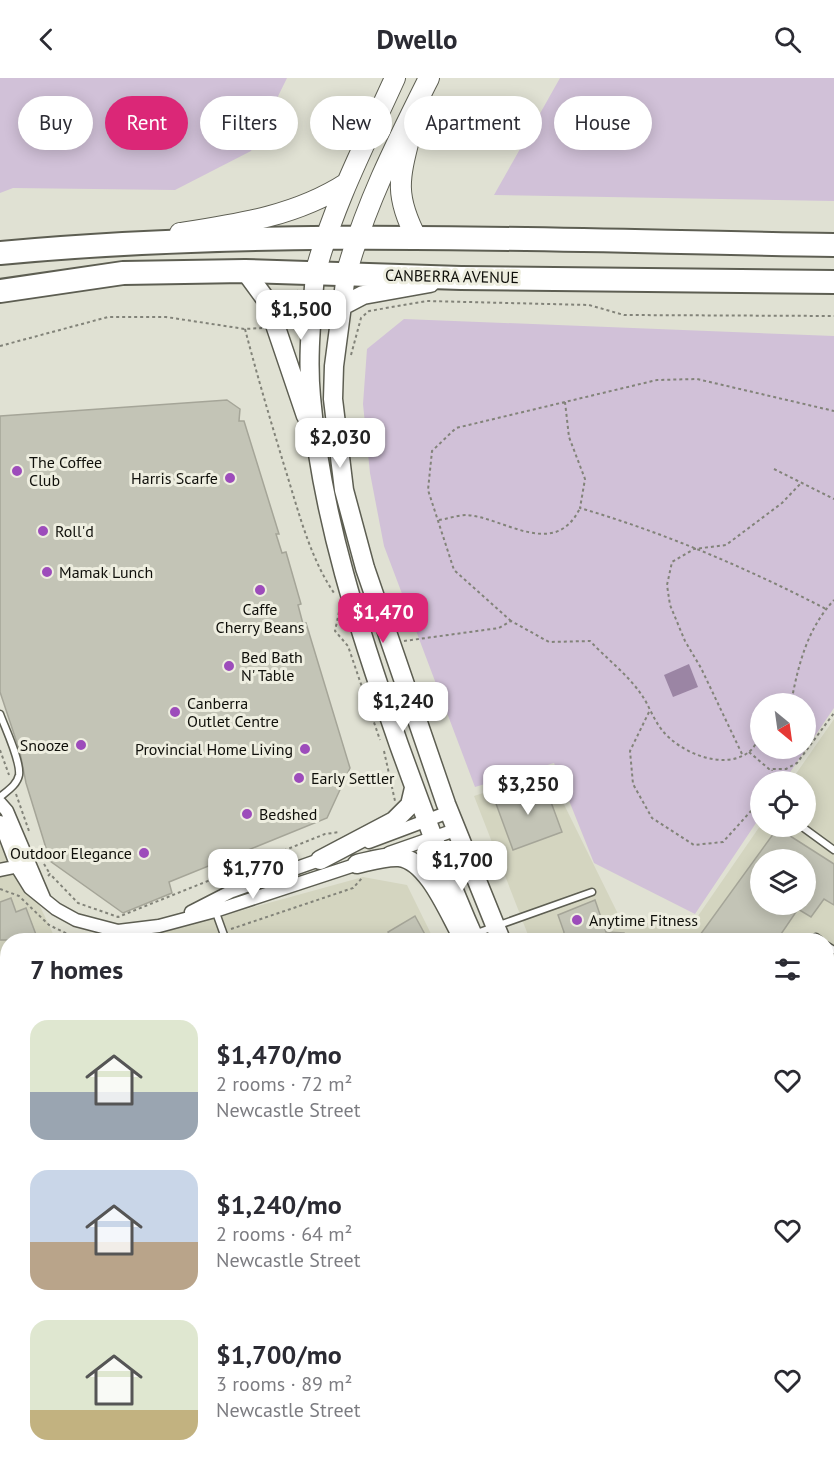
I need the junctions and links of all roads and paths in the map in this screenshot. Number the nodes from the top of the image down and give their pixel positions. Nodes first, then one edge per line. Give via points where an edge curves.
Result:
1 (395, 78) edge
2 (425, 86) edge
3 (346, 183) junction
4 (325, 237) junction
5 (357, 238) junction
6 (417, 239) junction
7 (124, 242) junction
8 (834, 245) edge
9 (0, 254) edge
10 (245, 271) junction
11 (315, 274) junction
12 (346, 275) junction
13 (461, 278) junction
14 (834, 282) edge
15 (0, 291) edge
16 (298, 291) dead end
17 (342, 306) junction
18 (834, 316) edge
19 (287, 318) dead end
20 (260, 328) dead end
21 (245, 329) junction
22 (0, 346) edge
23 (350, 357) dead end
24 (565, 401) junction
25 (834, 411) edge
26 (316, 437) junction
27 (774, 469) dead end
28 (802, 482) junction
29 (834, 499) edge
30 (580, 508) junction
31 (438, 520) junction
32 (694, 549) junction
33 (337, 597) dead end
34 (834, 600) edge
35 (338, 606) dead end
36 (826, 609) junction
37 (511, 621) junction
38 (408, 651) dead end
39 (793, 693) edge
40 (649, 712) junction
41 (834, 712) edge
42 (0, 714) edge
43 (0, 750) edge
44 (749, 752) joint
45 (743, 754) junction
46 (772, 769) joint
47 (13, 786) junction
48 (414, 788) junction
49 (0, 797) edge
50 (0, 803) edge
51 (397, 807) dead end
52 (449, 812) junction
53 (750, 812) edge
54 (427, 821) junction
55 (0, 822) edge
56 (456, 830) junction
57 (343, 831) dead end
58 (32, 837) dead end
59 (816, 837) edge
60 (434, 838) junction
61 (834, 850) edge
62 (11, 852) edge
63 (42, 860) dead end
64 (320, 860) junction
65 (22, 865) junction
66 (362, 868) junction
67 (50, 874) junction
68 (1, 875) edge
69 (34, 885) junction
70 (1, 889) edge
71 (592, 892) dead end
72 (19, 896) junction
73 (213, 906) junction
74 (66, 933) edge
75 (224, 933) joint
76 (466, 933) edge
77 (468, 933) edge
78 (498, 933) edge

1 - 3 main road
2 - 5 main road via 378,182
2 - 6 main road via 406,153 400,198
3 - 4 main road
3 - 7 main road via 289,211 250,222
4 - 5 highway
4 - 7 highway
4 - 11 main road
5 - 6 highway
5 - 12 main road
6 - 8 highway
7 - 9 highway
10 - 11 highway, CANBERRA AVENUE
10 - 15 highway, CANBERRA AVENUE via 123,273
10 - 26 main road via 267,301
11 - 12 highway, CANBERRA AVENUE
11 - 26 main road via 309,334 310,395
12 - 13 highway, CANBERRA AVENUE
12 - 17 main road
13 - 14 highway, CANBERRA AVENUE
13 - 17 main road via 363,295
16 - 19 path
17 - 52 main road via 333,399 344,490 365,568
18 - 23 path via 624,315 589,305 427,301 369,311 361,318
20 - 21 path
21 - 22 path via 166,317 108,317
21 - 33 path via 300,518
24 - 25 path via 657,380 697,379
24 - 30 path via 569,437 585,479
24 - 31 path via 456,428 432,452 428,490
26 - 48 main road via 328,507 369,661
27 - 28 path
28 - 29 path
28 - 32 path via 782,503 726,545
30 - 31 path via 573,522 553,532 525,533 466,515
30 - 32 path via 626,521
31 - 37 path via 454,570
32 - 36 path via 768,579
32 - 45 path via 672,562 667,585 670,606
34 - 36 path
35 - 51 path via 335,631 348,646 383,746
36 - 39 path via 799,659
37 - 38 path via 499,628 404,641
37 - 40 path via 549,642 590,641 642,695
40 - 45 path via 663,732 686,749 707,758 728,760
40 - 53 path via 630,751 633,784 652,818 694,845 723,842
41 - 46 path via 797,763 786,769
42 - 47 lane via 17,762 19,775
43 - 47 path
44 - 45 path
44 - 46 path
47 - 49 lane
47 - 58 path
48 - 54 main road
48 - 64 main road via 410,806 394,821
50 - 62 street via 7,811
52 - 54 street
52 - 56 main road
54 - 60 main road
54 - 64 street
55 - 62 street
56 - 60 street
56 - 78 main road
57 - 67 path via 325,834 118,917 78,903
59 - 61 lane
60 - 66 street
60 - 77 main road
62 - 65 street
63 - 67 path
64 - 73 street
65 - 68 street
65 - 69 street
66 - 73 street
66 - 75 path via 353,888
66 - 76 main road via 400,857 417,863
67 - 69 path
68 - 70 path
69 - 72 path
69 - 73 street via 56,909 76,920 118,931 138,931
70 - 72 path
71 - 78 lane
72 - 74 path via 49,925
73 - 75 lane

